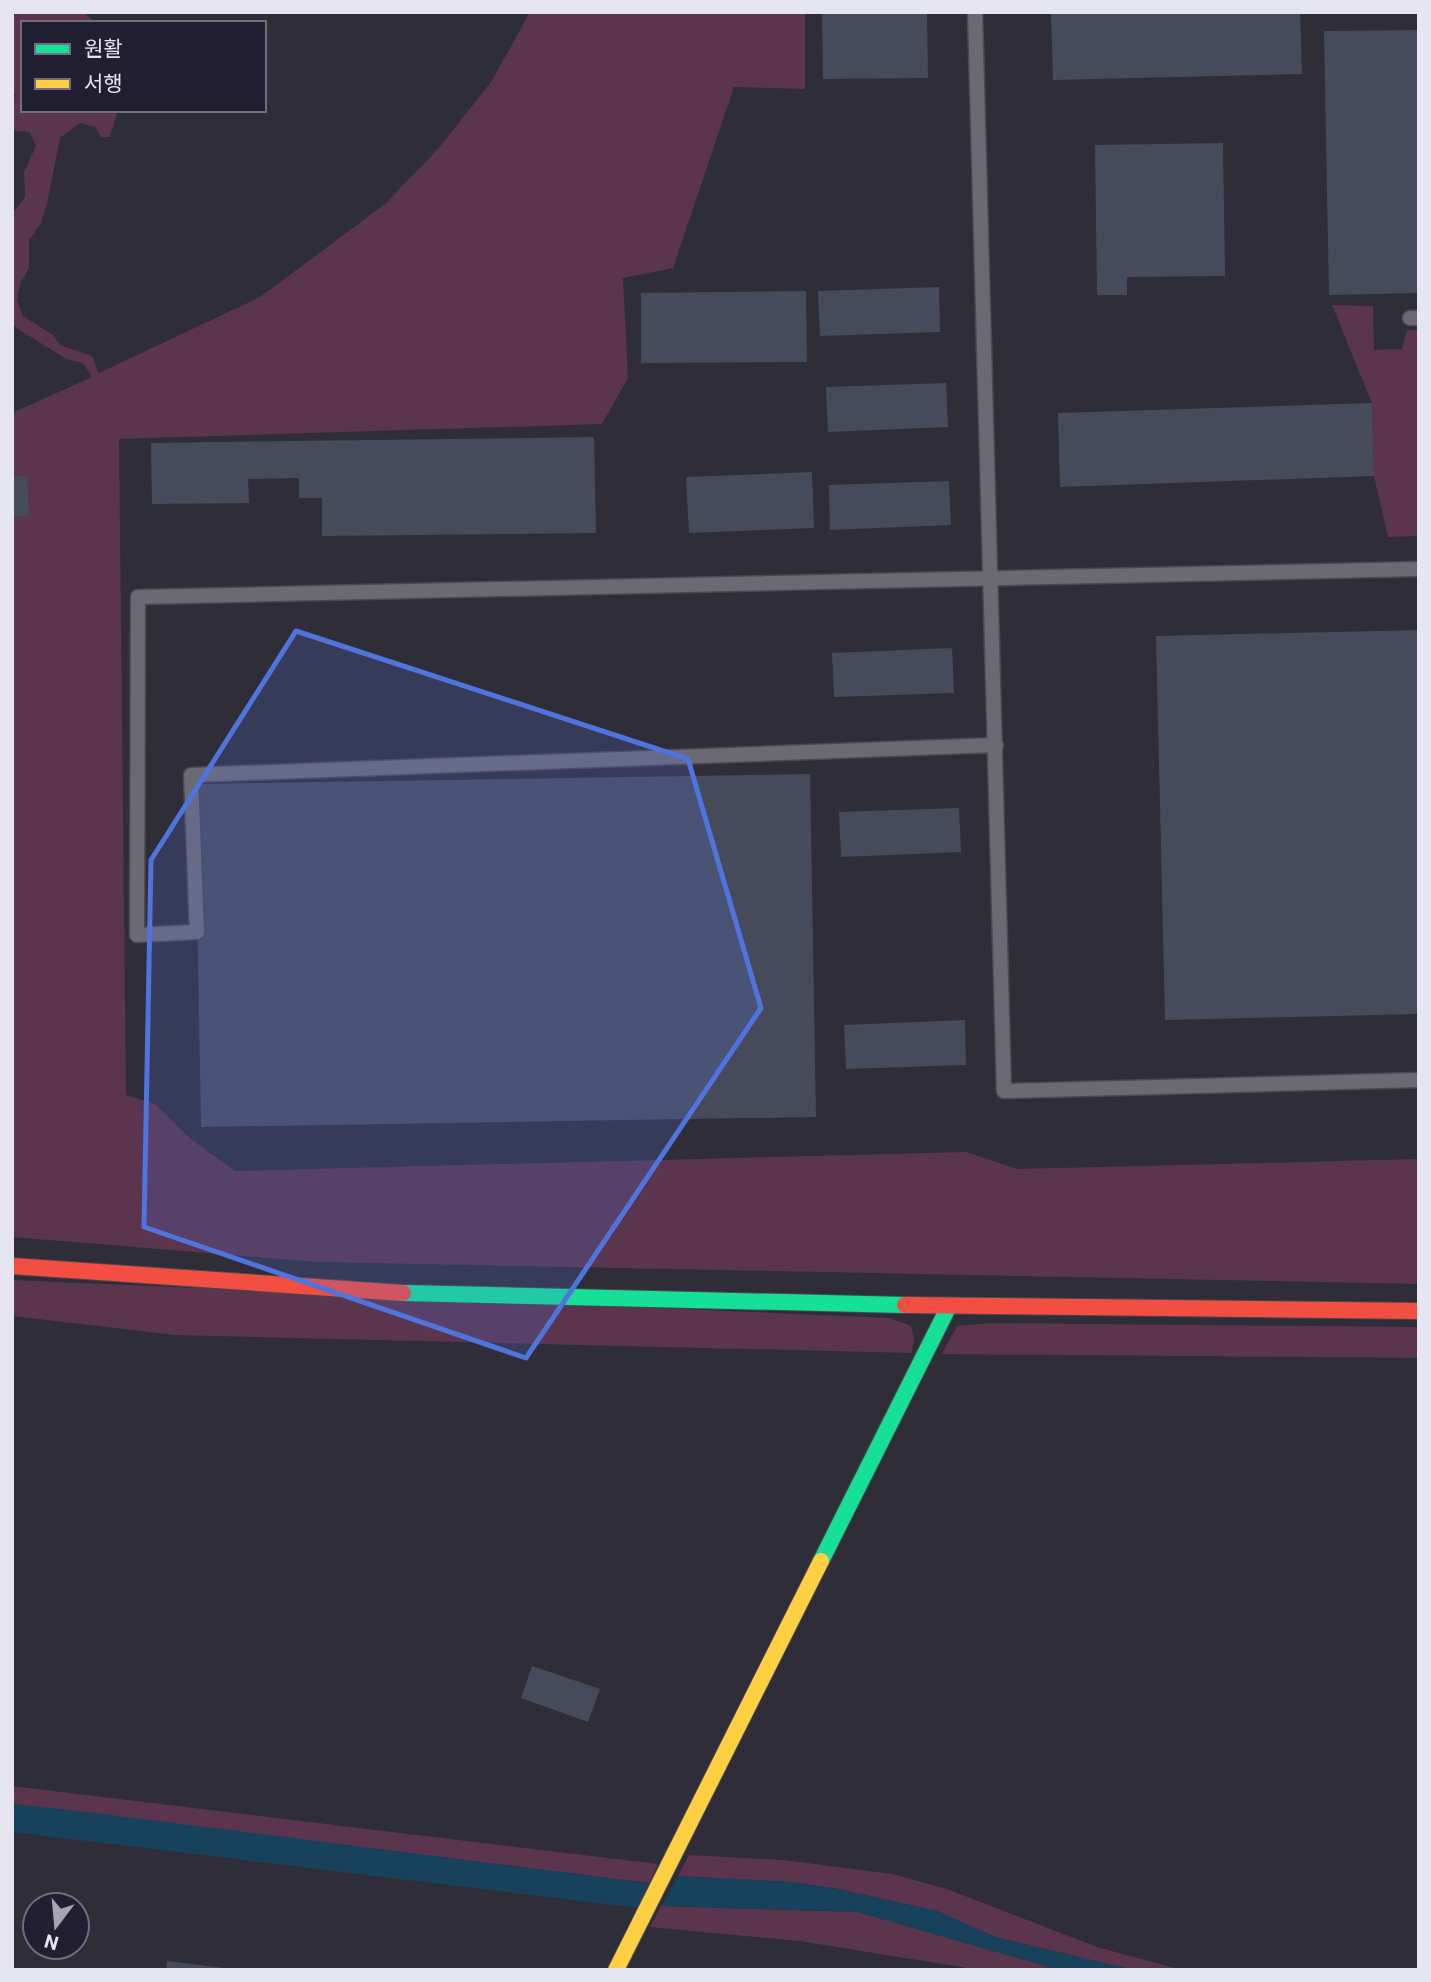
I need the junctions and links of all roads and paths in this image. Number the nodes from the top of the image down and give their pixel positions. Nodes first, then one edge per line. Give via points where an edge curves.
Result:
1 (975, 12) edge
2 (1419, 569) edge
3 (992, 577) junction
4 (996, 745) junction
5 (1419, 1080) edge
6 (12, 1266) edge
7 (949, 1306) junction
8 (1419, 1311) edge
9 (616, 1970) edge

1 - 3 lane
2 - 3 lane
3 - 4 lane
3 - 4 lane via 138,597 137,935 197,932 191,775
4 - 5 lane via 1004,1091
6 - 7 street via 387,1293
7 - 8 street
7 - 9 street

